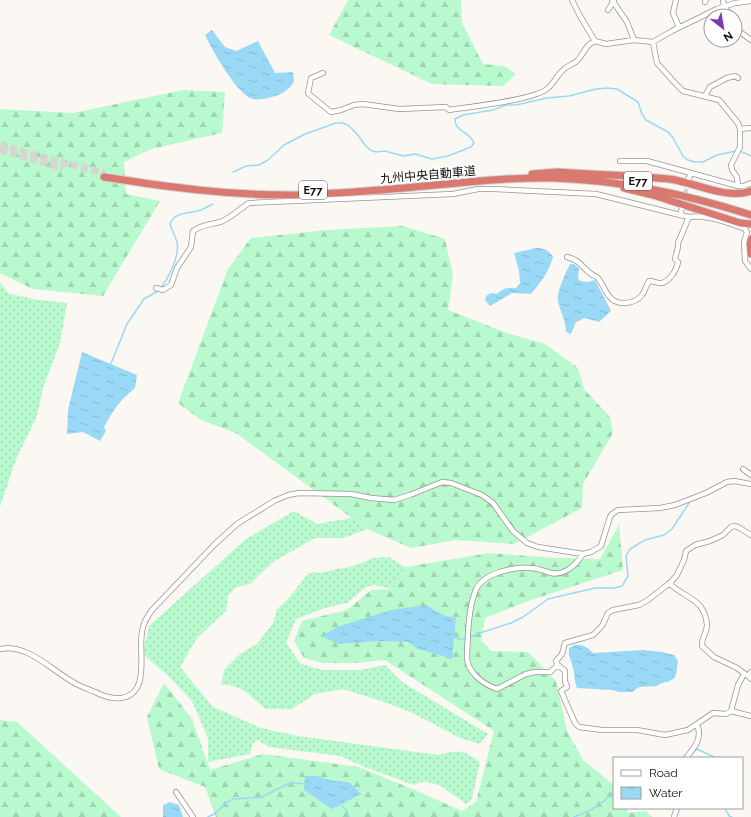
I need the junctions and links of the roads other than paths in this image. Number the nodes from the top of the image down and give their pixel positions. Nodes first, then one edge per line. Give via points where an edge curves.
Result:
1 (572, 0) edge
2 (676, 0) edge
3 (723, 0) edge
4 (613, 1) edge
5 (750, 1) edge
6 (724, 6) junction
7 (608, 10) dead end
8 (679, 27) junction
9 (634, 40) junction
10 (595, 41) junction
11 (652, 42) junction
12 (324, 73) dead end
13 (738, 78) dead end
14 (705, 96) junction
15 (751, 128) edge
16 (740, 129) junction
17 (620, 161) dead end
18 (691, 173) junction
19 (522, 175) junction
20 (688, 180) tunnel mouth
21 (466, 182) junction
22 (751, 183) edge
23 (738, 186) junction
24 (751, 191) edge
25 (682, 208) tunnel mouth
26 (751, 211) edge
27 (751, 215) edge
28 (680, 216) junction
29 (690, 217) junction
30 (751, 224) edge
31 (751, 239) edge
32 (751, 254) edge
33 (568, 257) dead end
34 (751, 269) edge
35 (156, 288) dead end
36 (744, 469) dead end
37 (751, 474) edge
38 (751, 484) edge
39 (751, 535) edge
40 (583, 554) junction
41 (669, 583) junction
42 (0, 650) edge
43 (558, 665) junction
44 (751, 672) edge
45 (748, 676) edge
46 (731, 711) junction
47 (750, 714) edge
48 (697, 725) junction
49 (687, 757) edge
50 (176, 792) dead end
51 (193, 817) edge

1 - 10 street
2 - 8 street via 673,13
3 - 6 street
4 - 7 street
4 - 9 street via 627,22
5 - 6 street
6 - 8 street
8 - 11 street
9 - 10 street via 606,44
9 - 11 street
10 - 12 street via 585,48 577,60 564,69 544,91 449,110 446,107 399,109 363,104 331,112 308,93 312,78
11 - 14 street via 657,63 674,82 683,90
13 - 14 street via 728,78 710,87
14 - 16 street via 719,100
15 - 16 street
16 - 23 street via 740,146 731,163
17 - 18 street via 647,161
18 - 20 street
18 - 23 street
19 - 21 highway, 九州中央自動車道 / E77 via 301,191 195,186 105,175 195,190 287,195
19 - 24 highway via 558,172 671,180 725,192
19 - 26 highway, 九州中央自動車道 / E77 via 636,181 689,192
21 - 27 highway, 九州中央自動車道 / E77 via 551,178 616,183 692,197
21 - 30 highway via 555,182 613,186
22 - 23 street
25 - 28 street
28 - 29 street
28 - 35 street via 596,194 562,191 478,189 453,194 249,203 221,222 200,226 193,231 191,247 177,268 171,285 163,290
29 - 33 street via 678,243 675,259 678,262 673,273 662,283 649,281 637,300 618,303 609,297 597,277
29 - 34 street via 726,222 745,229 745,261
31 - 32 highway
36 - 37 street
38 - 40 street via 727,482 675,505 618,510 610,518 601,546
39 - 41 street via 734,526 718,538 695,545 686,551 680,569
40 - 42 street via 527,543 513,531 493,503 482,495 451,483 442,482 394,500 351,494 299,493 274,501 237,524 152,610 144,622 141,633 139,685 126,697 116,699 74,683 46,664 18,650
40 - 43 street via 564,572 551,573 532,568 518,568 489,576 478,584 475,591 467,664 475,675 497,689 526,674 550,672
41 - 43 street via 640,605 610,611 602,626 593,635 565,643 562,654 556,661
41 - 45 street via 695,599 704,612 707,630 702,646 714,657
43 - 48 street via 564,671 567,687 561,691 579,727 637,730 666,735
44 - 45 street
45 - 46 street via 738,685
46 - 47 street
46 - 48 street via 726,714 711,714
48 - 49 street via 699,738
50 - 51 street

